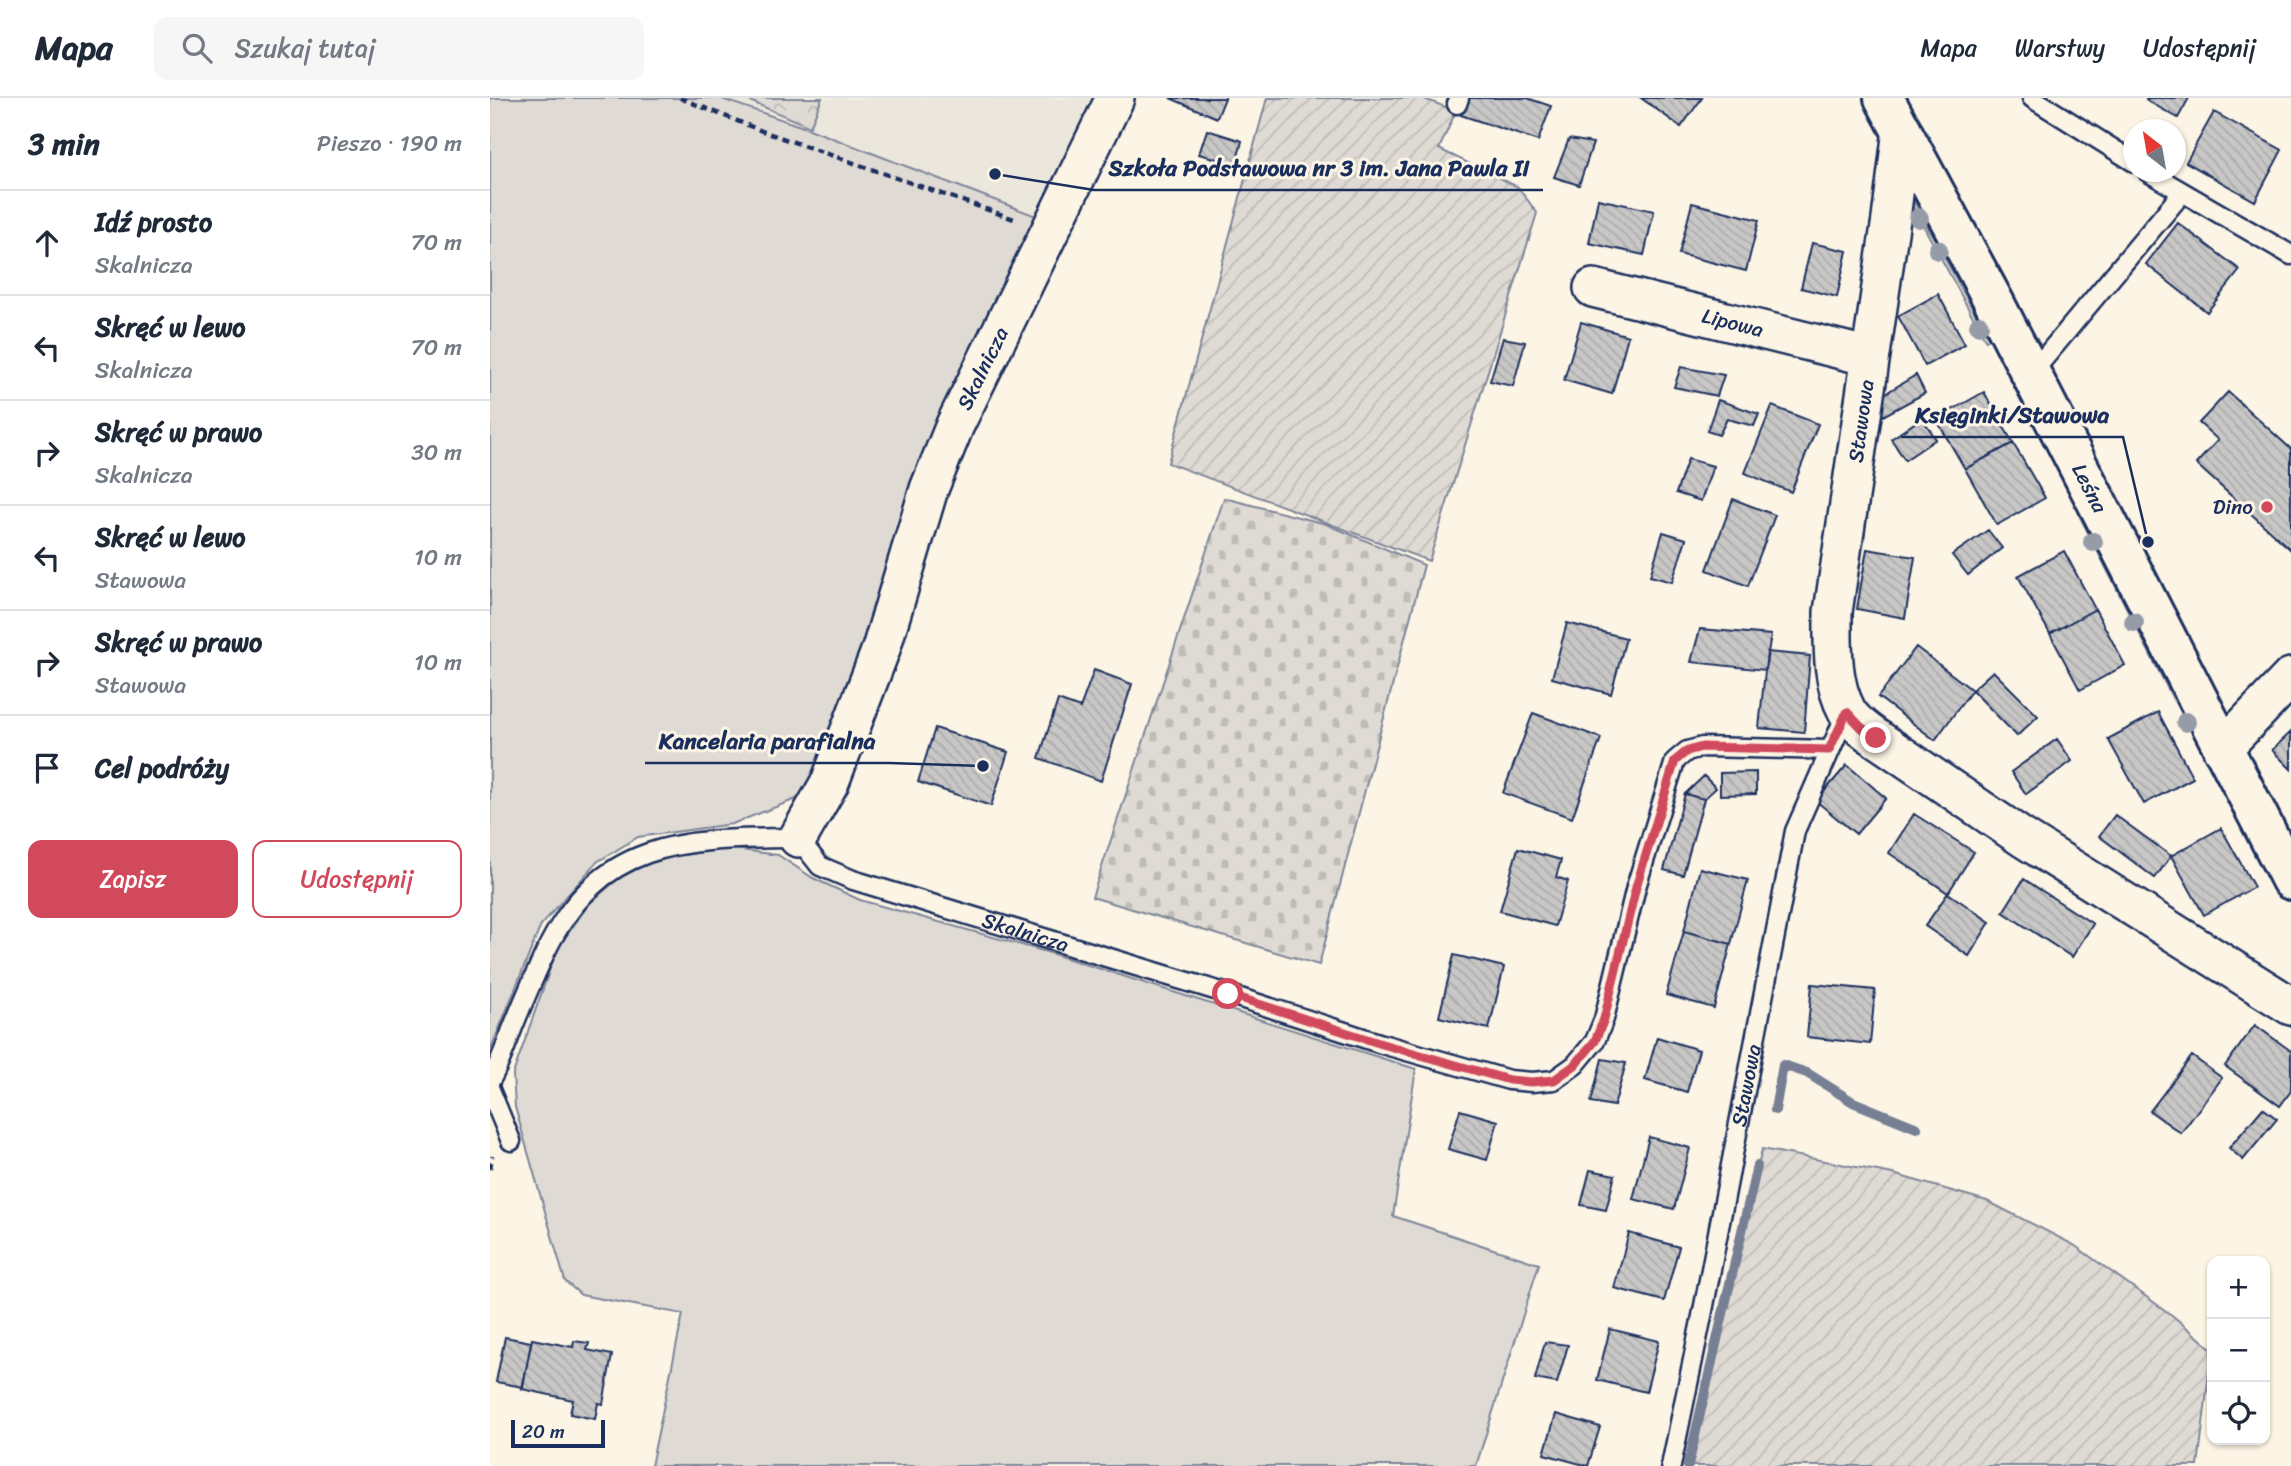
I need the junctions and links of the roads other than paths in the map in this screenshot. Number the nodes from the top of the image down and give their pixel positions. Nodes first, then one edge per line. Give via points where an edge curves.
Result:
1 (1115, 98) edge
2 (2032, 98) edge
3 (1893, 114) edge
4 (2123, 156) edge
5 (2164, 182) edge
6 (2182, 193) junction
7 (2291, 255) edge
8 (1593, 288) dead end
9 (1870, 357) junction
10 (2031, 374) junction
11 (2291, 677) edge
12 (1847, 712) junction
13 (2222, 749) junction
14 (1829, 750) junction
15 (798, 838) junction
16 (2291, 880) edge
17 (2291, 1006) edge
18 (490, 1081) edge
19 (490, 1090) edge
20 (511, 1141) dead end
21 (1671, 1466) edge

1 - 15 street, Skalnicza via 955,425 929,489 877,661 830,782
2 - 4 lane
3 - 9 street, Stawowa
3 - 10 main road, Leśna
5 - 6 lane
6 - 7 lane
6 - 10 lane
8 - 9 street, Lipowa
9 - 12 street, Stawowa via 1833,612 1834,667
10 - 13 main road, Leśna
11 - 13 street
12 - 14 lane, Stawowa
12 - 17 street via 1876,738 2023,838
13 - 16 main road, Leśna
14 - 15 lane, Skalnicza via 1702,747 1675,761 1595,1041 1575,1065 1554,1080 1532,1082 1509,1080 1382,1044 853,880 820,866
14 - 21 lane, Stawowa via 1794,831
15 - 18 lane via 671,845 612,870 588,891 547,950
19 - 20 lane

